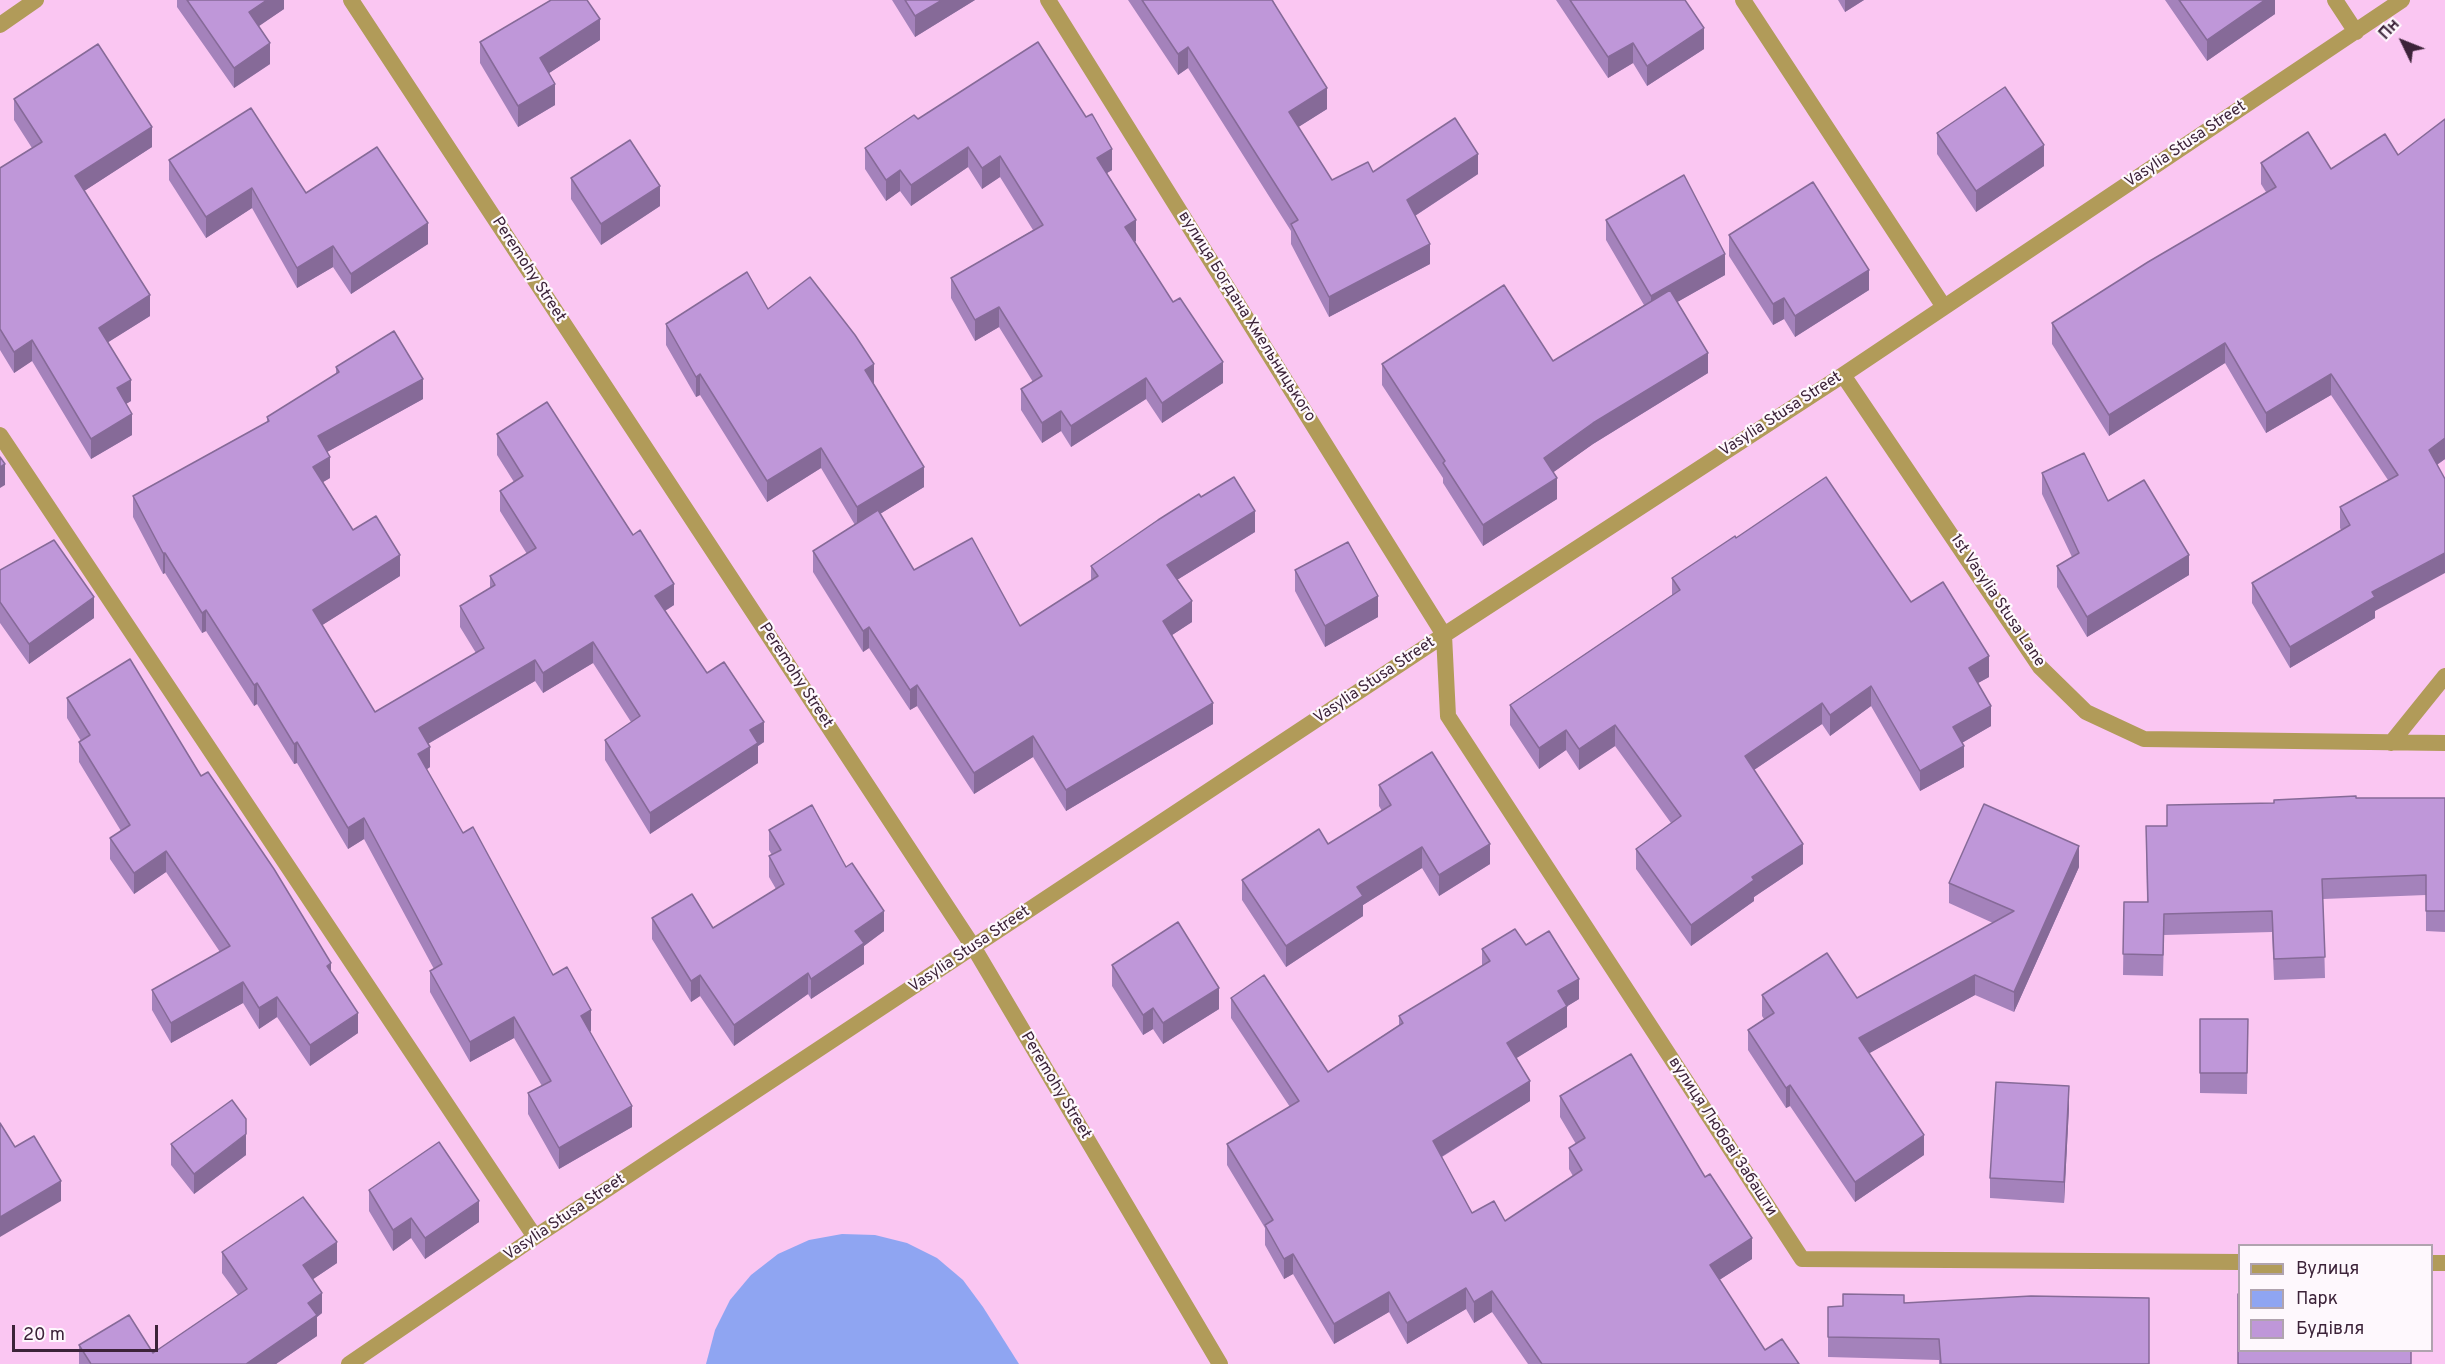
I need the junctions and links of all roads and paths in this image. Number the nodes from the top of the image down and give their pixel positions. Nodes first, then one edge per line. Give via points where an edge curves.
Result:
1 (36, 0) edge
2 (351, 0) edge
3 (1048, 0) edge
4 (1743, 0) edge
5 (2335, 0) edge
6 (2402, 0) edge
7 (0, 25) edge
8 (2356, 32) junction
9 (1944, 307) junction
10 (1843, 375) junction
11 (0, 435) edge
12 (1444, 635) junction
13 (2445, 676) edge
14 (2391, 743) junction
15 (2445, 743) edge
16 (974, 948) junction
17 (535, 1237) junction
18 (2238, 1262) edge
19 (349, 1364) edge
20 (1220, 1364) edge

1 - 7 street
2 - 16 street, Peremohy Street
3 - 12 street, вулиця Богдана Хмельницького
4 - 9 street
5 - 8 street
6 - 8 street, Vasylia Stusa Street
8 - 9 street, Vasylia Stusa Street
9 - 10 street, Vasylia Stusa Street
10 - 12 street, Vasylia Stusa Street
10 - 14 street, 1st Vasylia Stusa Lane via 2040,667 2086,712 2144,739
11 - 17 street
12 - 16 street, Vasylia Stusa Street
12 - 18 street, вулиця Любові Забашти via 1448,716 1802,1259
13 - 14 street
14 - 15 street, 1st Vasylia Stusa Lane
16 - 17 street, Vasylia Stusa Street
16 - 20 street, Peremohy Street
17 - 19 street, Vasylia Stusa Street

